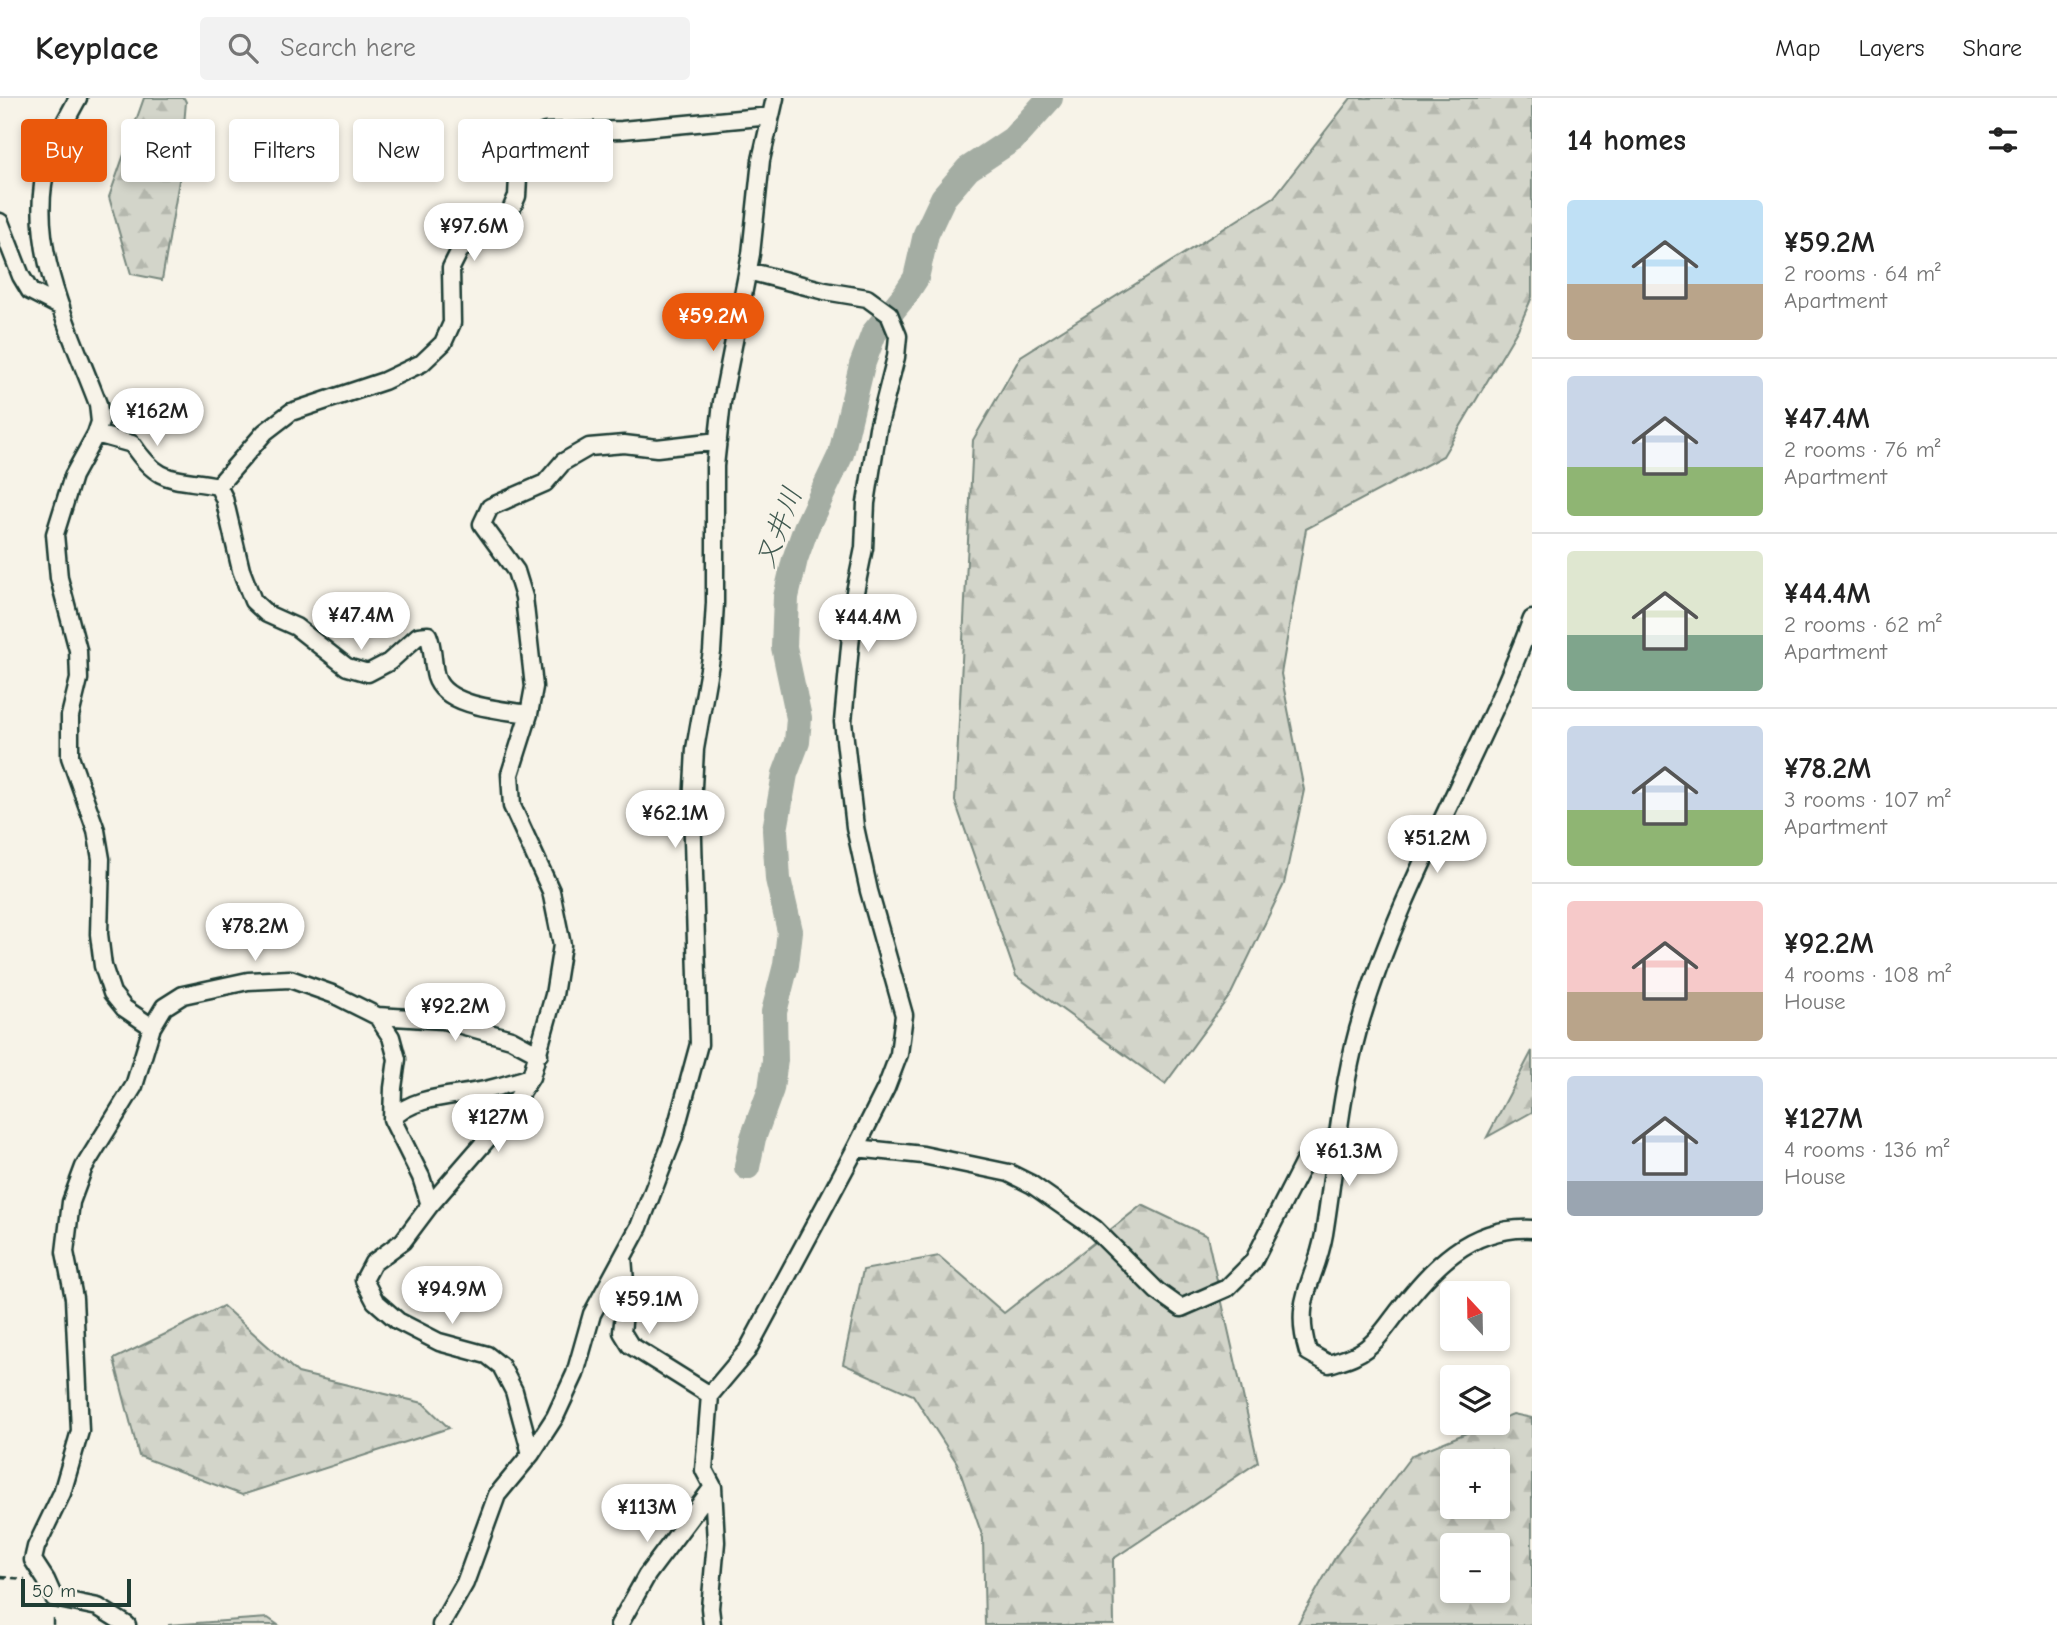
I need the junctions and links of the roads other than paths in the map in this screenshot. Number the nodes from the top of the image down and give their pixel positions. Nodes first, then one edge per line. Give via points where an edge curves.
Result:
1 (78, 98) edge
2 (775, 98) edge
3 (771, 116) junction
4 (0, 222) edge
5 (748, 271) junction
6 (61, 307) junction
7 (96, 434) junction
8 (718, 441) junction
9 (218, 485) junction
10 (1532, 619) edge
11 (529, 714) junction
12 (377, 1016) junction
13 (152, 1027) junction
14 (539, 1054) junction
15 (531, 1077) junction
16 (392, 1119) junction
17 (1339, 1133) junction
18 (856, 1148) junction
19 (430, 1205) junction
20 (1532, 1229) edge
21 (623, 1257) junction
22 (710, 1395) junction
23 (531, 1454) junction
24 (713, 1487) junction
25 (127, 1625) edge
26 (441, 1625) edge
27 (620, 1625) edge
28 (712, 1625) edge

1 - 6 street via 49,160 43,189 44,232
2 - 3 street
3 - 5 street
3 - 9 street via 545,132 524,145 511,210 494,229 460,250 451,268 452,323 443,343 422,363 384,381 291,412 265,432
4 - 6 street via 30,291
5 - 8 street
5 - 18 street via 867,298 889,314 898,336 866,503 843,723 869,891 904,1015 899,1054
6 - 7 street via 98,404
7 - 9 street via 132,444 146,465 165,478
7 - 13 street via 73,477 55,534 60,578 78,650 70,757 96,830 101,859 103,966 112,993 124,1008
8 - 11 street via 657,448 624,444 589,447 563,462 545,483 490,507 482,524 516,571 524,597 534,687
8 - 21 street via 713,640 695,750 692,806 699,1044 673,1139
9 - 11 street via 241,570 254,601 267,614 296,627 347,667 368,673 389,662 418,636 428,635 436,680 453,698
10 - 17 street via 1374,982 1358,1030
11 - 14 street via 510,774 512,806 551,891 562,945
12 - 13 street via 290,979 248,981 183,995 164,1007
12 - 14 street via 443,1020 512,1039
12 - 16 street via 391,1037 397,1059
13 - 25 street via 134,1086 84,1167 71,1202 65,1252 74,1298 80,1431 62,1493 33,1560 54,1598 97,1607
14 - 15 street
15 - 16 street via 489,1090 422,1101 402,1108
15 - 19 street via 502,1122
16 - 19 street
17 - 18 street via 1304,1162 1253,1262 1227,1288 1181,1308 1157,1291 1094,1228 1009,1173 923,1155
17 - 20 street via 1323,1238 1303,1298 1301,1330 1307,1352 1329,1364 1356,1355 1377,1339 1419,1285 1450,1255 1483,1235
18 - 22 street via 747,1351
19 - 23 street via 403,1241 373,1263 364,1280 375,1301 398,1321 439,1342 487,1355 501,1366 514,1391
21 - 22 street via 626,1295 622,1332 626,1339
21 - 23 street via 592,1314 575,1374 555,1417
22 - 24 street via 704,1471
23 - 26 street via 497,1495 465,1583
24 - 27 street via 647,1575
24 - 28 street

